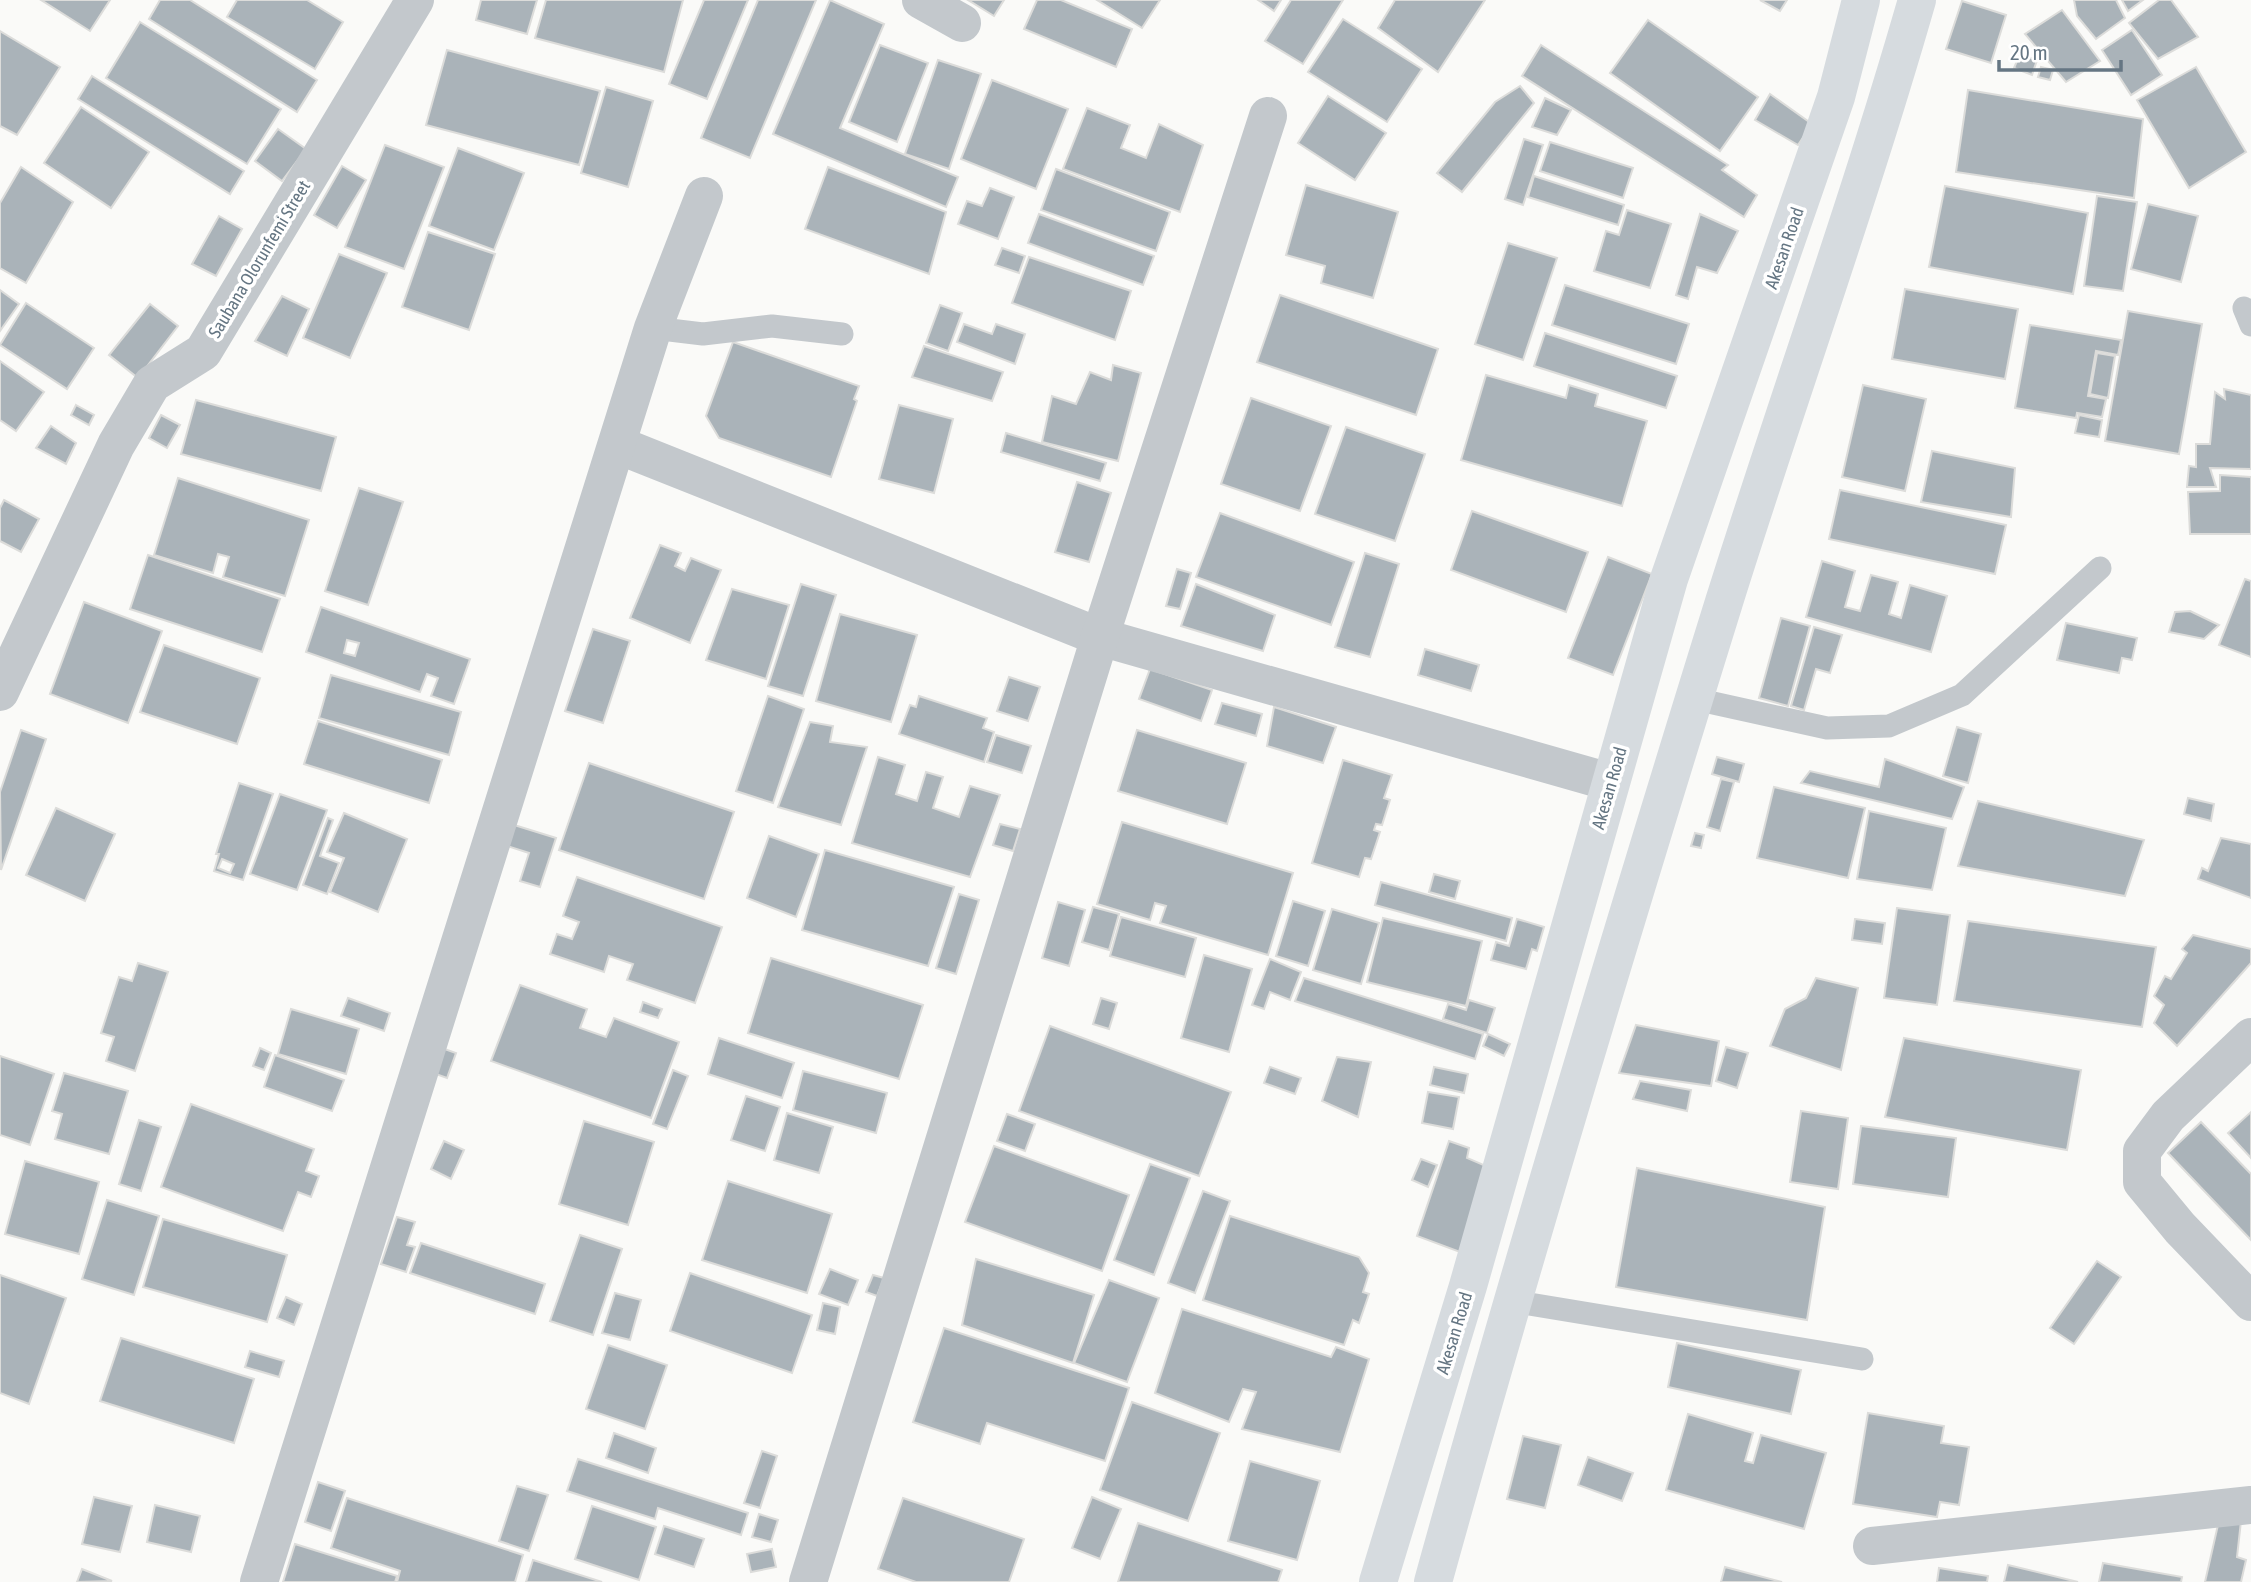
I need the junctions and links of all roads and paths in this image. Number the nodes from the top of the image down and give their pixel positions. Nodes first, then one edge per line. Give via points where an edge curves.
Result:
1 (415, 0) edge
2 (921, 0) edge
3 (1861, 0) edge
4 (1917, 0) edge
5 (962, 23) dead end
6 (1268, 117) dead end
7 (704, 196) dead end
8 (653, 328) junction
9 (842, 334) dead end
10 (618, 445) junction
11 (2100, 568) dead end
12 (1100, 637) junction
13 (0, 692) edge
14 (1695, 699) junction
15 (1610, 782) junction
16 (2251, 1037) edge
17 (1511, 1301) junction
18 (2251, 1302) edge
19 (1862, 1359) dead end
20 (2251, 1505) edge
21 (1872, 1546) dead end
22 (259, 1582) edge
23 (808, 1582) edge
24 (1378, 1582) edge
25 (1433, 1582) edge

1 - 13 street, Saubana Olorunfemi Street via 203,352 152,384 146,394 116,445
2 - 5 street
3 - 15 street, Akesan Road via 1836,97 1669,579
4 - 14 street via 1880,131
6 - 12 street
7 - 8 street
8 - 9 lane via 703,334 772,326
8 - 10 street
10 - 12 street
10 - 22 street
11 - 14 lane via 1962,695 1889,726 1827,727
12 - 15 street
12 - 23 street
14 - 17 street
15 - 24 street, Akesan Road via 1468,1286
16 - 18 street via 2168,1116 2142,1151 2142,1182
17 - 19 lane
17 - 25 street
20 - 21 street

